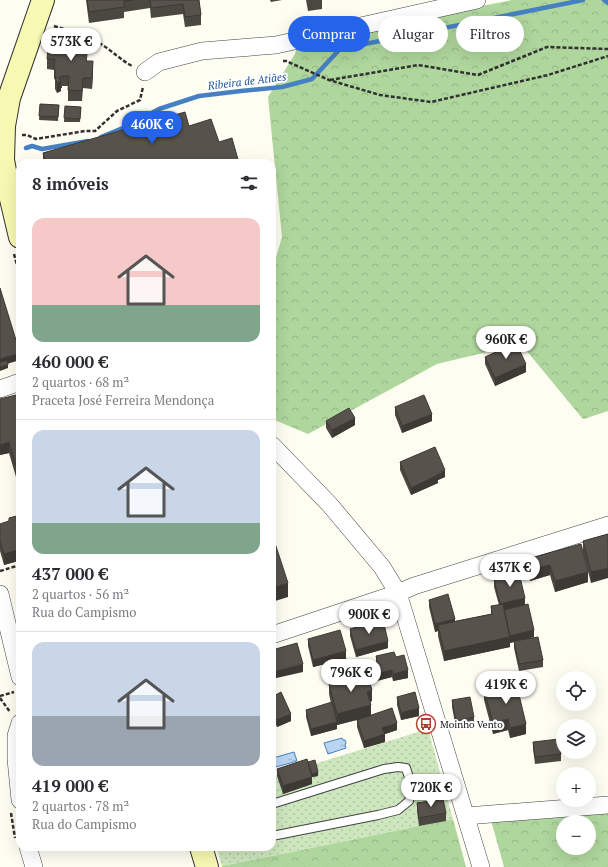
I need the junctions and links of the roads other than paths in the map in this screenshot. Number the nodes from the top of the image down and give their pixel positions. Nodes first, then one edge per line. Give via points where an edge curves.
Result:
1 (43, 0) edge
2 (477, 0) edge
3 (145, 72) road end
4 (16, 220) edge
5 (16, 383) edge
6 (0, 389) edge
7 (276, 449) edge
8 (608, 526) edge
9 (398, 593) junction
10 (0, 594) edge
11 (276, 634) edge
12 (16, 660) edge
13 (16, 718) edge
14 (16, 736) edge
15 (16, 736) edge
16 (16, 759) edge
17 (276, 803) edge
18 (608, 805) edge
19 (466, 816) junction
20 (276, 835) edge
21 (29, 851) edge
22 (201, 851) edge
23 (34, 867) edge
24 (207, 867) edge
25 (481, 867) edge

1 - 4 main road via 9,98 4,126 3,160
2 - 3 street via 276,45 202,51 159,62
5 - 6 street
7 - 9 street via 330,505 382,567
8 - 9 street
9 - 11 street
9 - 19 street
10 - 12 street
13 - 14 street
15 - 16 street
17 - 20 lane via 391,768 406,768 410,780 409,801 398,810
18 - 19 street
19 - 25 street
21 - 23 street
22 - 24 main road

